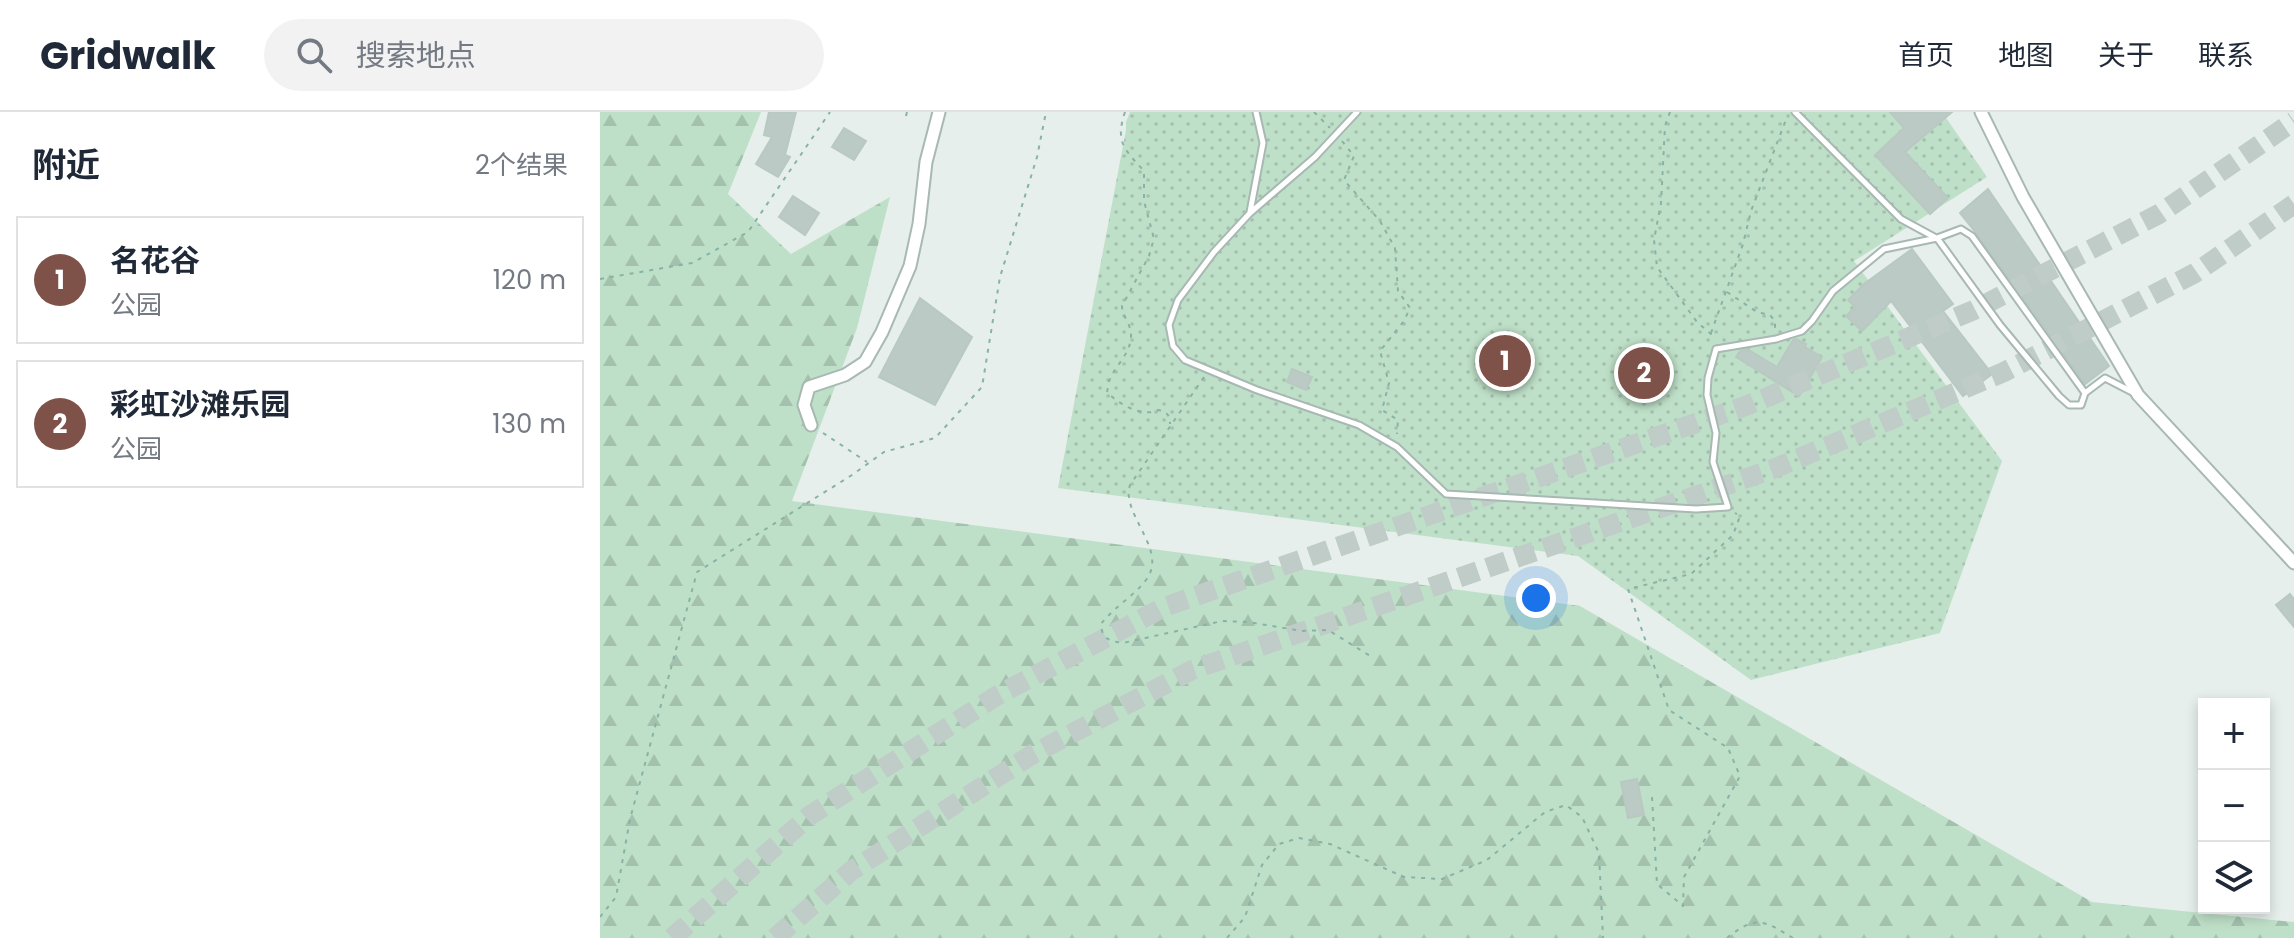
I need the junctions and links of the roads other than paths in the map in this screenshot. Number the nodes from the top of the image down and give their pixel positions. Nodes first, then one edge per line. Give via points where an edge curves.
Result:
1 (939, 112) edge
2 (1256, 112) edge
3 (1357, 112) edge
4 (1795, 112) edge
5 (1981, 112) edge
6 (1250, 213) junction
7 (1937, 238) junction
8 (2085, 393) junction
9 (2138, 395) junction
10 (811, 425) road end
11 (2294, 563) edge

1 - 10 street via 910,266 865,362 809,387 804,405
2 - 6 lane via 1263,143
3 - 6 lane
4 - 7 lane via 1901,219
5 - 9 street via 2023,197
6 - 7 lane via 1178,300 1169,325 1173,346 1185,360 1359,425 1397,447 1446,494 1696,509 1728,507 1713,462 1716,433 1707,395 1716,349 1802,331 1833,291 1884,249
7 - 8 lane via 1961,229 1972,236
7 - 8 lane via 2059,396 2069,405 2081,405
8 - 9 lane via 2105,378
9 - 11 street

